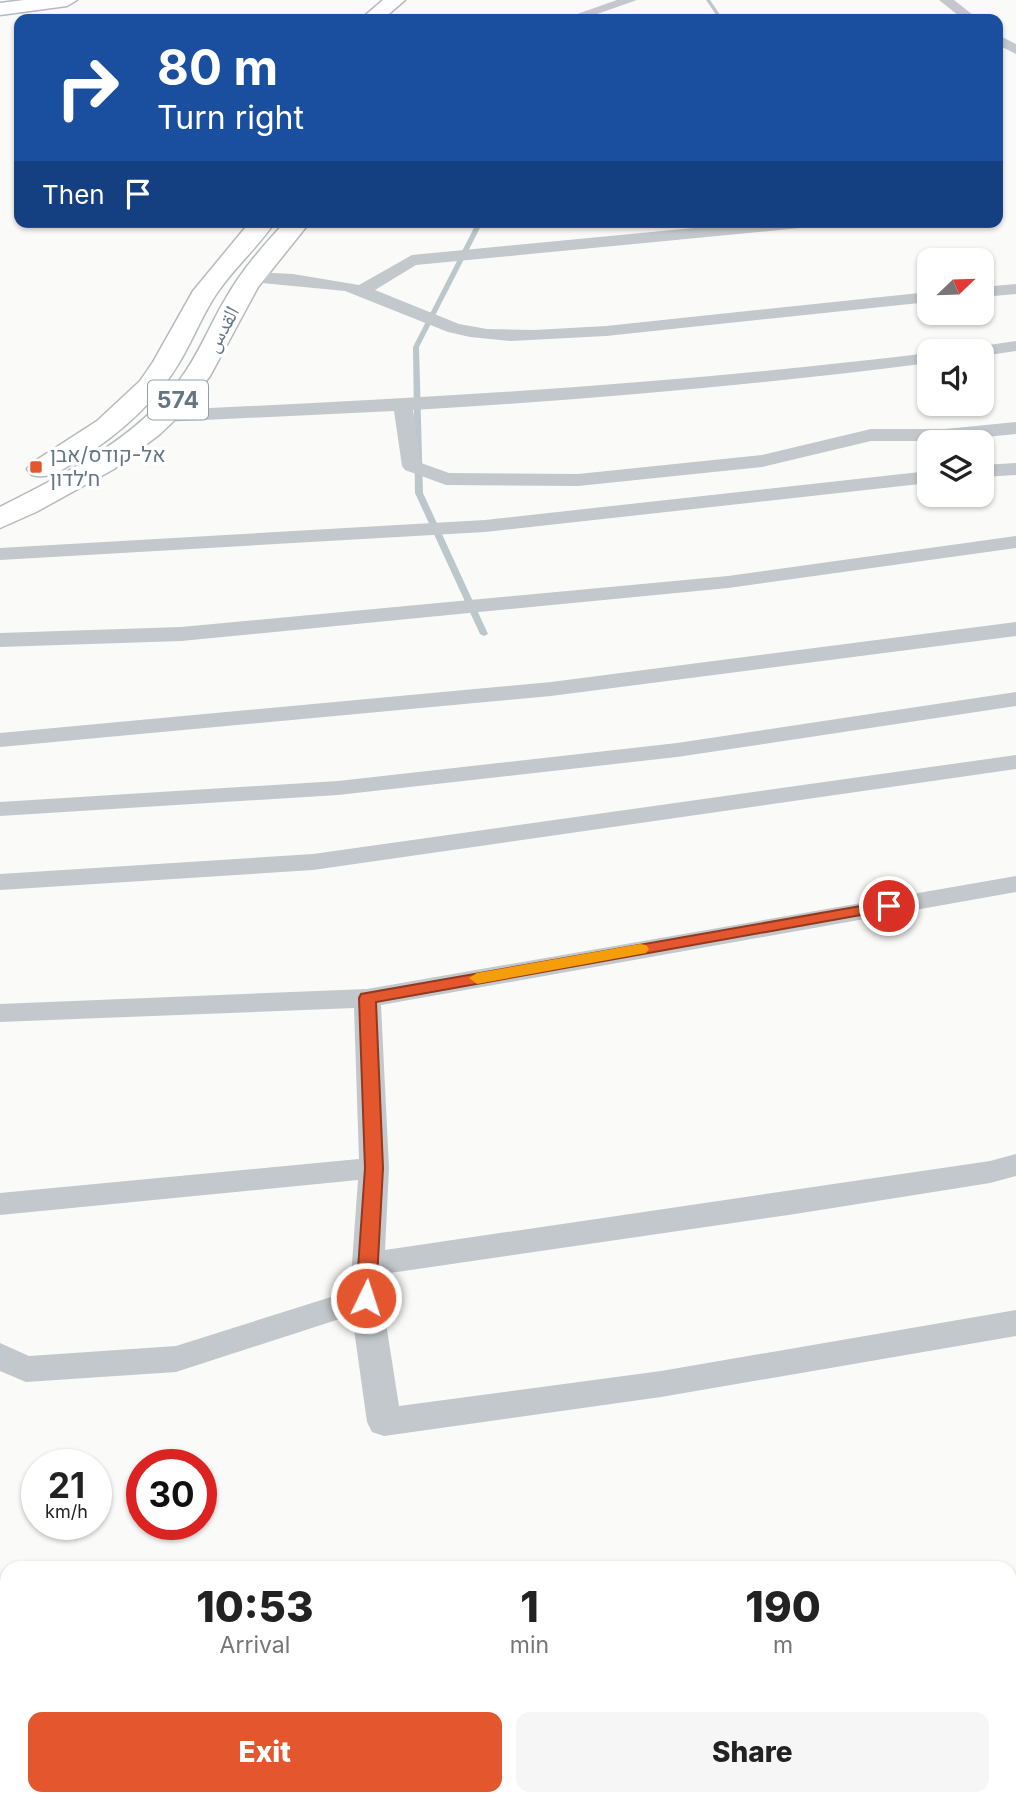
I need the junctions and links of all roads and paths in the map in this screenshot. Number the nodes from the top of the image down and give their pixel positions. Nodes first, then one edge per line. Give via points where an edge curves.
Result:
1 (67, 0) edge
2 (395, 0) edge
3 (630, 0) edge
4 (947, 0) edge
5 (0, 9) edge
6 (377, 14) edge
7 (586, 14) edge
8 (965, 14) edge
9 (259, 228) edge
10 (293, 228) edge
11 (581, 228) edge
12 (745, 228) edge
13 (593, 242) junction
14 (252, 277) junction
15 (1016, 289) edge
16 (361, 291) junction
17 (994, 291) edge
18 (917, 298) edge
19 (1016, 346) edge
20 (994, 349) edge
21 (917, 359) edge
22 (403, 406) junction
23 (163, 416) junction
24 (1016, 428) edge
25 (1016, 469) edge
26 (994, 470) edge
27 (917, 478) edge
28 (0, 492) edge
29 (0, 519) edge
30 (1016, 542) edge
31 (0, 554) edge
32 (1016, 629) edge
33 (0, 640) edge
34 (1016, 699) edge
35 (0, 740) edge
36 (1016, 762) edge
37 (0, 809) edge
38 (0, 882) edge
39 (1016, 884) edge
40 (367, 998) junction
41 (0, 1013) edge
42 (1016, 1165) edge
43 (374, 1168) junction
44 (0, 1204) edge
45 (368, 1264) junction
46 (366, 1298) junction
47 (1016, 1323) edge
48 (0, 1356) edge

1 - 5 main road
2 - 6 main road
3 - 7 street
4 - 8 street
9 - 28 main road, القدس / 574 via 202,295 161,371 142,395 69,453
10 - 14 main road, القدس / 574
11 - 13 street
12 - 13 street
13 - 16 street via 412,260
14 - 16 street
14 - 23 main road, القدس / 574 via 190,385
15 - 17 street
16 - 18 street via 452,327 513,335 631,328
19 - 20 street
21 - 22 street
22 - 23 street
22 - 24 street via 412,466 446,479 578,480 762,461 871,435 945,435
23 - 29 main road, القدس / 574 via 90,471
25 - 26 street
27 - 31 street via 485,526
30 - 33 street via 714,584 181,634
32 - 35 street via 551,689
34 - 37 street via 677,750 351,786
36 - 38 street via 313,862
39 - 40 street
40 - 41 street
40 - 43 street
42 - 45 street via 795,1203
43 - 44 street
43 - 45 street
45 - 46 street
46 - 47 street via 384,1422 661,1384
46 - 48 street via 176,1359 26,1369

